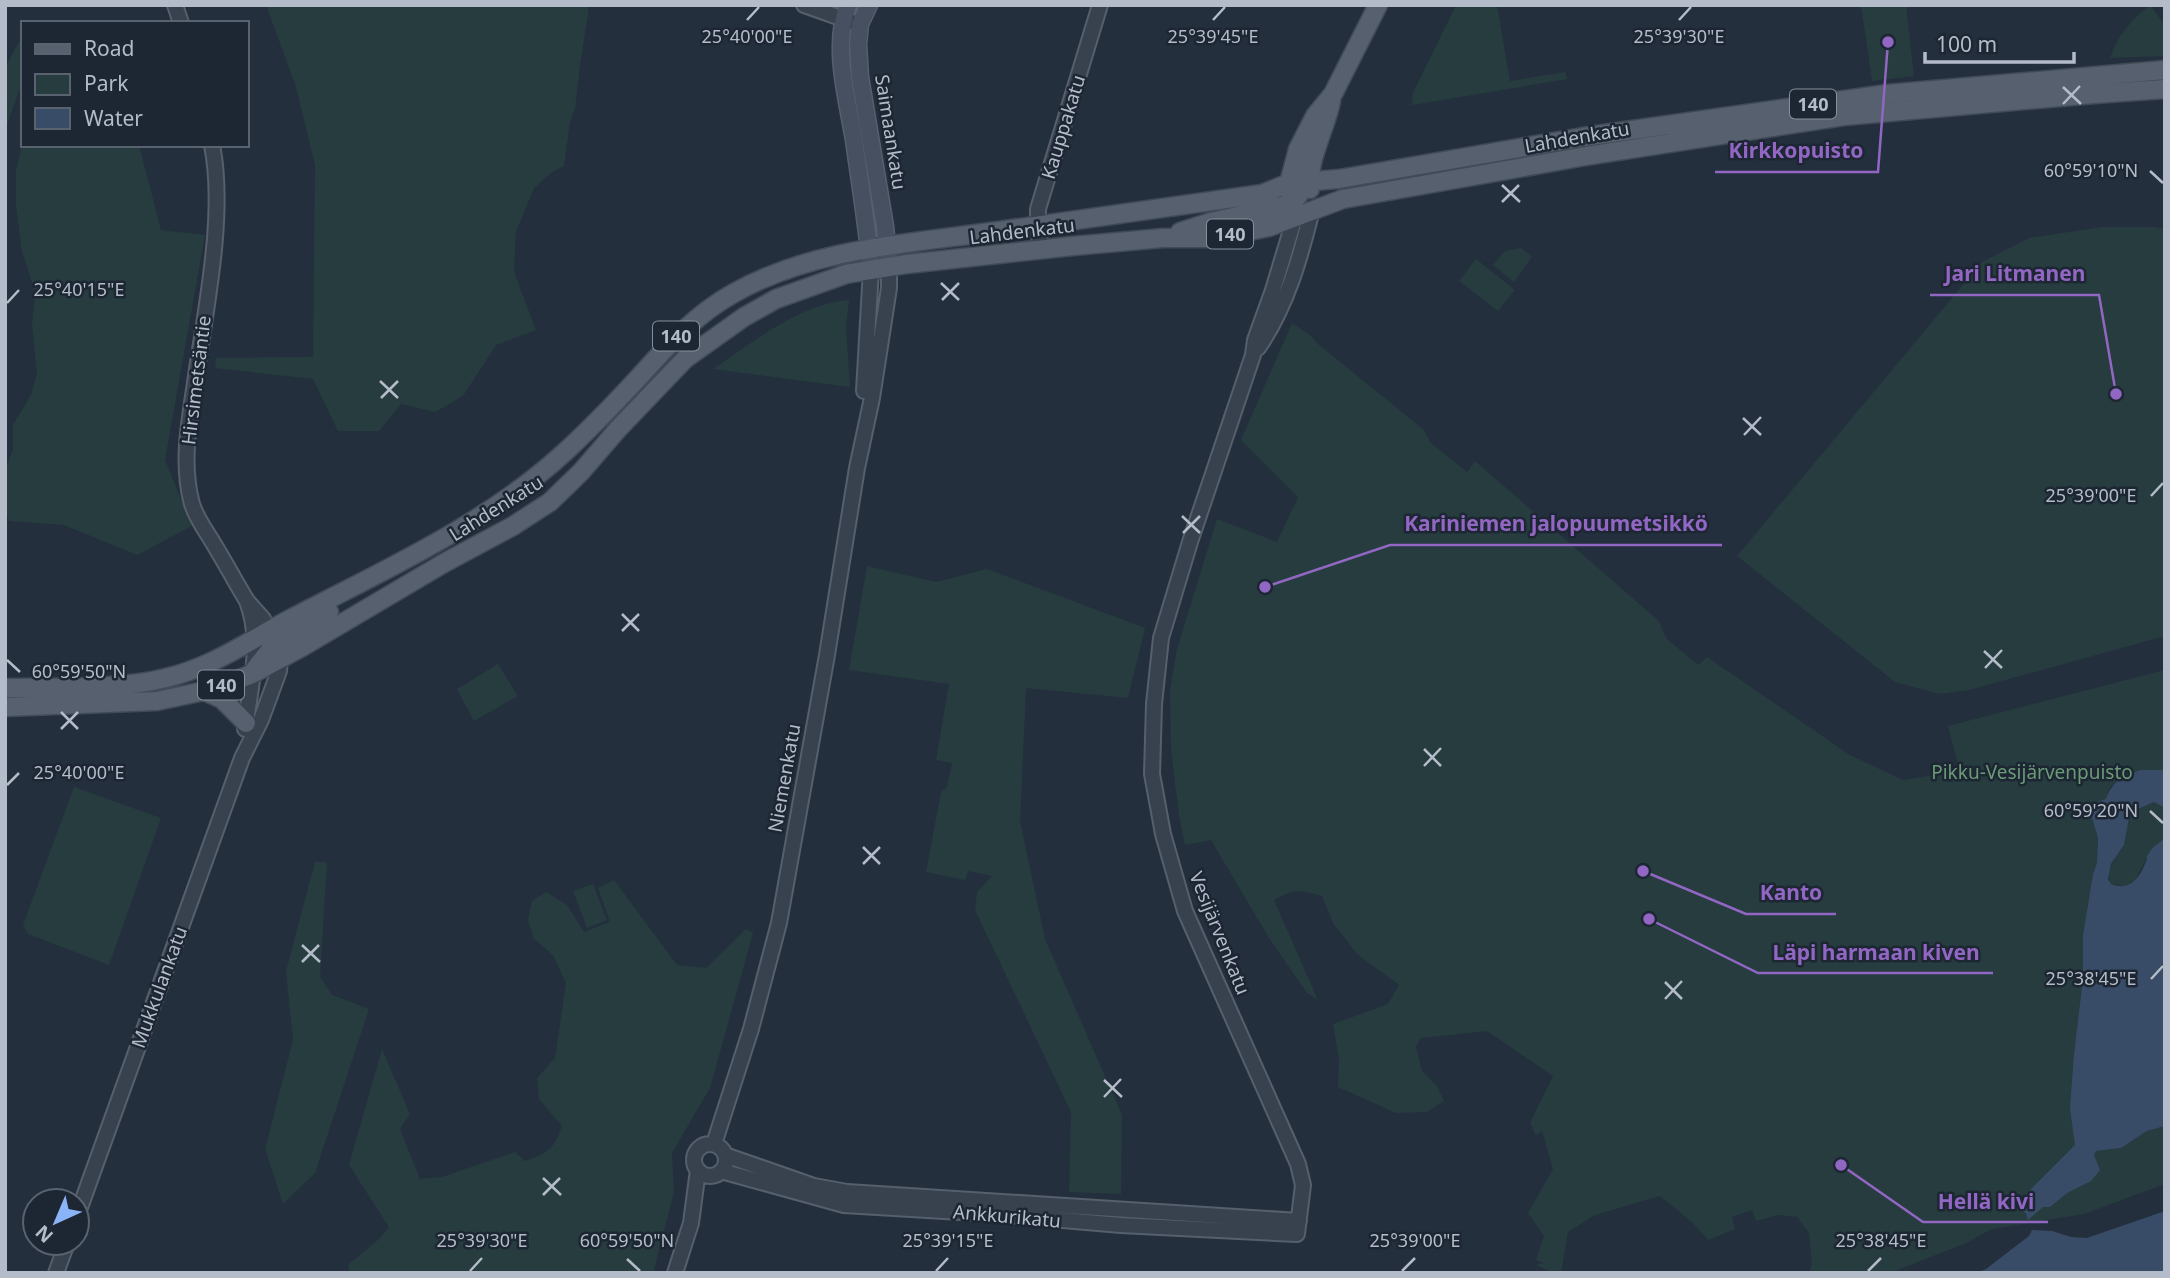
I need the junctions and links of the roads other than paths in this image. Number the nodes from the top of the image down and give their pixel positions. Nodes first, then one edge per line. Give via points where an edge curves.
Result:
1 (804, 5) edge
2 (869, 5) edge
3 (1100, 5) edge
4 (1378, 5) edge
5 (846, 12) edge
6 (860, 24) junction
7 (2165, 70) edge
8 (2165, 89) edge
9 (1333, 93) junction
10 (212, 147) edge
11 (1309, 181) junction
12 (1289, 183) junction
13 (1293, 209) junction
14 (1312, 210) junction
15 (1038, 226) junction
16 (878, 248) junction
17 (1041, 249) junction
18 (889, 267) junction
19 (871, 269) junction
20 (1253, 355) junction
21 (868, 412) junction
22 (269, 644) junction
23 (252, 674) junction
24 (5, 688) edge
25 (204, 691) junction
26 (5, 707) edge
27 (246, 723) junction
28 (242, 758) junction
29 (720, 1149) junction
30 (698, 1170) junction
31 (717, 1173) junction
32 (87, 1187) edge
33 (691, 1223) junction
34 (1298, 1228) junction
35 (675, 1273) edge

1 - 5 street
2 - 6 main road, Saimaankatu
3 - 15 street, Kauppakatu via 1038,209
4 - 9 main road, Vesijärvenkatu
5 - 6 street
5 - 16 main road, Saimaankatu via 844,75
6 - 16 main road, Saimaankatu via 860,77
7 - 11 main road, Lahdenkatu / 140 via 1887,94
8 - 14 main road, Lahdenkatu / 140 via 1844,116 1586,156 1343,199
9 - 11 main road, Vesijärvenkatu
9 - 12 main road, Vesijärvenkatu via 1298,149
10 - 22 street, Hirsimetsäntie via 216,211 186,477 202,526
11 - 12 main road, Lahdenkatu / 140
11 - 13 main road
11 - 14 main road, Vesijärvenkatu
12 - 13 main road, Vesijärvenkatu
12 - 15 main road, Lahdenkatu / 140 via 1262,194
13 - 14 main road, Lahdenkatu / 140
13 - 17 main road, Lahdenkatu / 140 via 1211,222 1163,238
13 - 20 street, Vesijärvenkatu
14 - 20 street, Vesijärvenkatu via 1286,295
15 - 16 main road, Lahdenkatu / 140
15 - 17 street, Kauppakatu
16 - 18 main road, Saimaankatu
16 - 19 main road, Niemenkatu
16 - 22 main road, Lahdenkatu / 140 via 804,262 733,293 702,313 564,453 523,487 380,575 337,608
17 - 18 main road, Lahdenkatu / 140
18 - 19 main road, Lahdenkatu / 140
18 - 21 street, Niemenkatu
19 - 21 street, Niemenkatu via 863,398
19 - 22 main road, Lahdenkatu / 140 via 776,299 685,359 581,472 550,502 513,526 444,564
20 - 34 street, Vesijärvenkatu via 1161,638 1152,774 1185,911 1298,1164 1303,1185
21 - 29 street, Niemenkatu via 779,923
22 - 23 main road
22 - 24 main road, Lahdenkatu / 140 via 164,679
22 - 28 street, Mukkulankatu via 279,671
23 - 25 main road, 140
23 - 27 street, Mukkulankatu
25 - 26 main road, 140 via 158,701
25 - 27 main road via 222,699
27 - 28 street, Mukkulankatu
28 - 32 street, Mukkulankatu
29 - 30 street via 704,1145 698,1150
29 - 31 street via 725,1165
29 - 34 street, Ankkurikatu via 814,1186 847,1192
30 - 31 street
30 - 33 street
31 - 33 street
31 - 34 street, Ankkurikatu via 844,1205 1121,1225
33 - 35 street

